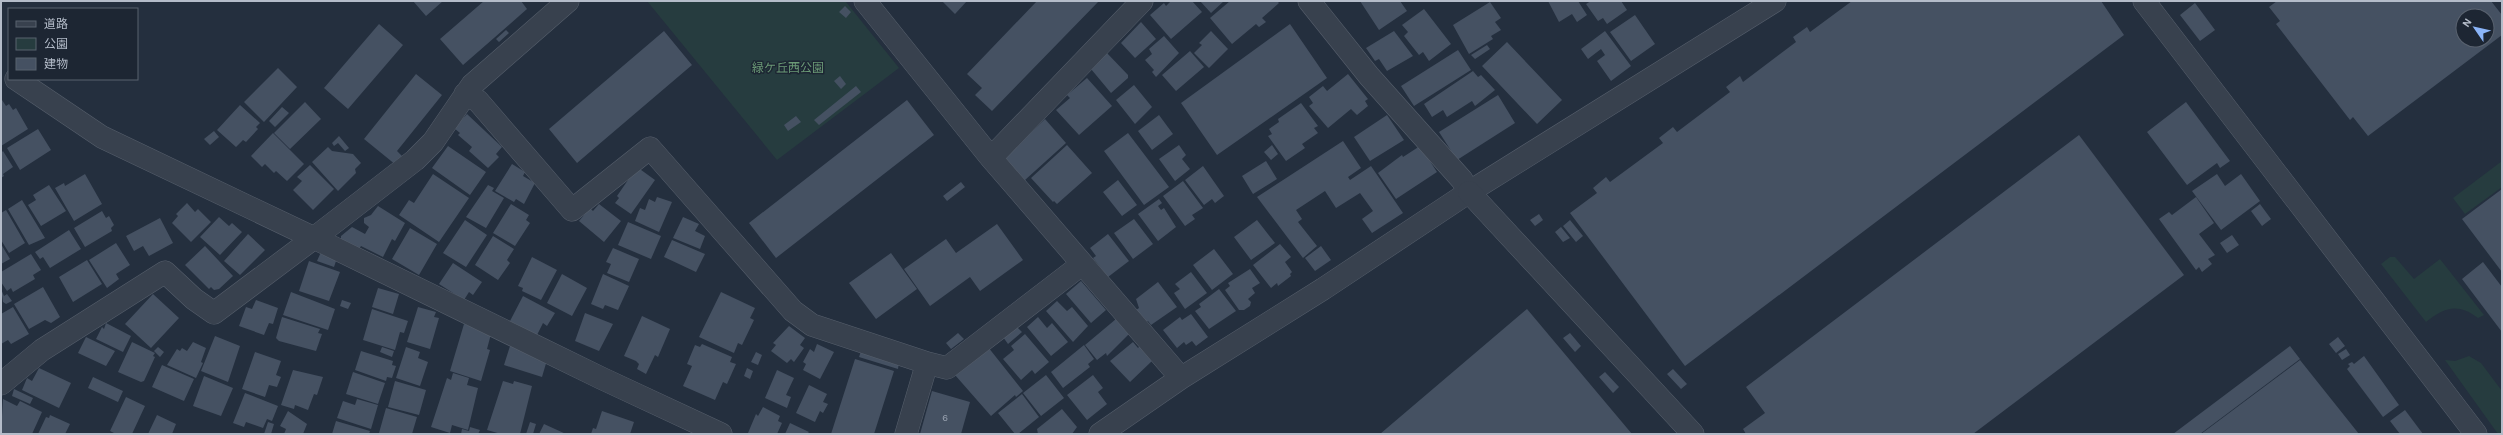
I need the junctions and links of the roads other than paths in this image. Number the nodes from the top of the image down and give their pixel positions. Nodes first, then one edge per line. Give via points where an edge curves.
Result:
1 (568, 1) edge
2 (865, 1) edge
3 (1142, 1) edge
4 (1309, 1) edge
5 (2144, 1) edge
6 (1765, 3) edge
7 (17, 80) edge
8 (465, 94) junction
9 (991, 158) junction
10 (1470, 192) junction
11 (314, 238) junction
12 (1081, 265) junction
13 (927, 364) junction
14 (1181, 378) junction
15 (1, 384) edge
16 (721, 434) edge
17 (906, 434) edge
18 (1100, 434) edge
19 (1693, 434) edge
20 (2476, 434) edge

1 - 8 street
2 - 9 street
3 - 9 street
4 - 10 street via 1369,76
5 - 20 street
6 - 10 street
7 - 11 street via 102,137
8 - 11 street via 432,142 415,160
8 - 13 street via 478,101 572,210 650,148 793,311 812,325
9 - 12 street
10 - 14 street via 1323,289
10 - 19 street
11 - 15 street via 214,313 194,299 165,272 42,350
11 - 16 street
12 - 13 street via 947,368
12 - 14 street
13 - 17 street
14 - 18 street

